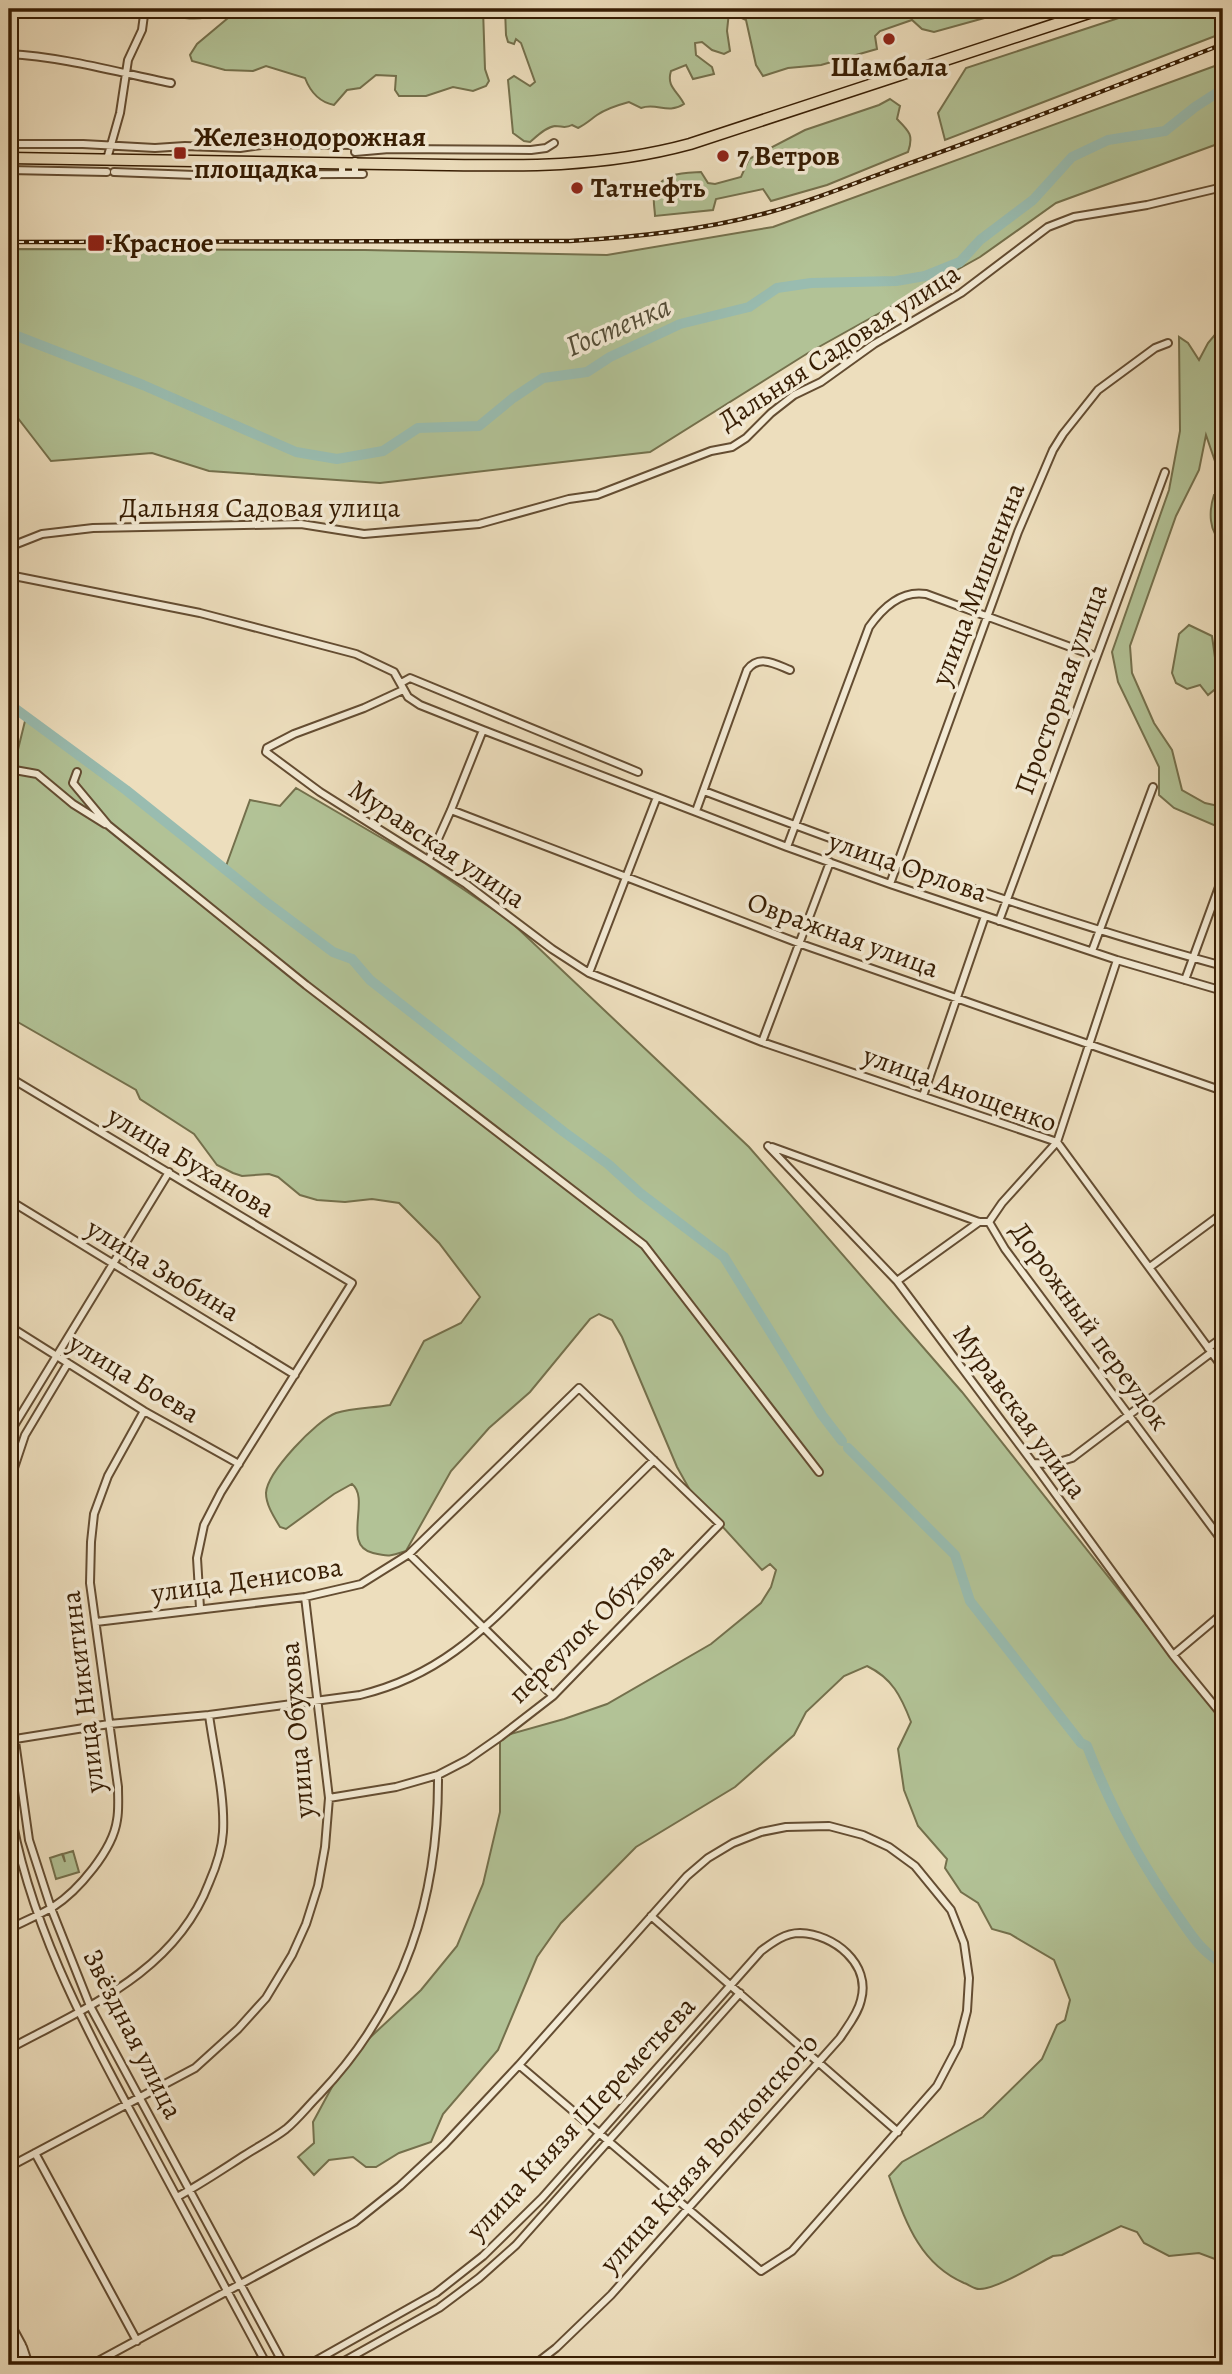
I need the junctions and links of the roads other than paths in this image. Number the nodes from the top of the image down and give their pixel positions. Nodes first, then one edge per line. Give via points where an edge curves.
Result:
1 (1101, 9) edge
2 (144, 15) dead end
3 (9, 54) edge
4 (125, 73) junction
5 (170, 83) dead end
6 (554, 143) dead end
7 (9, 144) edge
8 (110, 147) junction
9 (9, 158) edge
10 (107, 159) junction
11 (355, 163) junction
12 (342, 169) junction
13 (9, 170) edge
14 (363, 174) dead end
15 (1223, 187) edge
16 (1168, 343) dead end
17 (1165, 472) dead end
18 (9, 547) edge
19 (9, 575) edge
20 (988, 615) junction
21 (1095, 656) junction
22 (790, 670) dead end
23 (402, 687) junction
24 (483, 730) junction
25 (587, 751) junction
26 (9, 769) edge
27 (584, 769) junction
28 (77, 772) dead end
29 (638, 772) dead end
30 (1153, 787) dead end
31 (704, 791) junction
32 (657, 797) junction
33 (451, 810) junction
34 (696, 811) junction
35 (108, 825) junction
36 (796, 826) junction
37 (787, 847) junction
38 (429, 859) junction
39 (897, 861) junction
40 (830, 862) junction
41 (1223, 876) edge
42 (626, 877) junction
43 (890, 884) junction
44 (1006, 901) junction
45 (985, 916) junction
46 (999, 921) junction
47 (1098, 930) junction
48 (801, 944) junction
49 (1092, 951) junction
50 (1193, 958) junction
51 (1117, 960) junction
52 (1223, 966) edge
53 (589, 973) junction
54 (1185, 980) junction
55 (1223, 991) edge
56 (958, 998) junction
57 (762, 1042) junction
58 (1091, 1044) junction
59 (9, 1077) edge
60 (1223, 1091) edge
61 (923, 1096) junction
62 (1056, 1142) junction
63 (768, 1146) joint
64 (169, 1172) junction
65 (9, 1200) edge
66 (1223, 1213) edge
67 (979, 1222) junction
68 (989, 1222) junction
69 (113, 1264) junction
70 (1150, 1267) junction
71 (897, 1281) junction
72 (9, 1326) edge
73 (1223, 1337) edge
74 (1210, 1350) junction
75 (56, 1356) junction
76 (68, 1363) junction
77 (1223, 1368) edge
78 (295, 1376) junction
79 (144, 1410) junction
80 (1129, 1416) junction
81 (9, 1440) edge
82 (654, 1460) junction
83 (1033, 1463) junction
84 (239, 1464) junction
85 (819, 1472) dead end
86 (9, 1483) edge
87 (1223, 1542) edge
88 (410, 1554) junction
89 (305, 1597) junction
90 (200, 1608) junction
91 (1223, 1613) edge
92 (96, 1622) junction
93 (484, 1629) junction
94 (1172, 1655) junction
95 (553, 1696) junction
96 (9, 1699) edge
97 (318, 1700) junction
98 (209, 1715) junction
99 (1223, 1716) edge
100 (109, 1724) junction
101 (12, 1739) edge
102 (438, 1775) junction
103 (329, 1798) junction
104 (9, 1802) edge
105 (51, 1908) junction
106 (37, 1915) junction
107 (651, 1916) junction
108 (9, 1929) edge
109 (842, 1948) joint
110 (732, 1985) junction
111 (740, 1993) junction
112 (90, 2006) junction
113 (77, 2012) junction
114 (9, 2049) edge
115 (818, 2064) junction
116 (519, 2065) junction
117 (140, 2098) junction
118 (127, 2105) junction
119 (898, 2132) junction
120 (599, 2133) junction
121 (608, 2141) junction
122 (35, 2152) junction
123 (9, 2167) edge
124 (190, 2190) junction
125 (177, 2197) junction
126 (689, 2210) junction
127 (239, 2284) junction
128 (227, 2290) junction
129 (9, 2321) edge
130 (137, 2341) junction
131 (22, 2345) junction
132 (21, 2365) edge
133 (29, 2365) edge
134 (91, 2365) edge
135 (267, 2365) edge
136 (284, 2365) edge
137 (308, 2365) edge
138 (337, 2365) edge
139 (534, 2365) edge

1 - 11 main road via 672,149 606,162 521,166
2 - 4 street
3 - 4 street via 39,55
4 - 5 street
4 - 8 street
6 - 11 street via 531,150 389,149
7 - 8 street
8 - 10 street
8 - 11 street via 356,145
9 - 10 main road
10 - 12 main road
11 - 12 main road
11 - 14 street
12 - 13 street via 195,175
15 - 18 street, Дальняя Садовая улица via 1074,217 1048,227 961,293 794,395 732,447 710,451 597,495 479,524 364,534 300,524 93,528 42,534
16 - 20 street, улица Мишенина via 1108,381 1063,434 1028,505
17 - 21 street, Просторная улица
19 - 23 street, улица Орлова via 200,613 334,647 394,672
20 - 21 street
20 - 36 street via 926,594 905,594 880,614 869,627
20 - 39 street, улица Мишенина
21 - 44 street, Просторная улица
22 - 31 street via 759,660 750,665
23 - 24 street, улица Орлова via 420,705
23 - 25 street via 410,678
23 - 38 street, Муравская улица via 353,713 294,734 266,752 320,792
24 - 27 street, улица Орлова
24 - 33 street
25 - 27 street
25 - 29 street
26 - 35 street via 37,775
27 - 32 street, улица Орлова
28 - 35 street via 72,783
30 - 47 street
31 - 34 street
31 - 36 street, улица Орлова
32 - 34 street, улица Орлова
32 - 42 street
33 - 38 street
33 - 42 street, Овражная улица
34 - 37 street, улица Орлова
35 - 85 street via 306,985 644,1245
36 - 37 street
36 - 39 street, улица Орлова
37 - 40 street, улица Орлова
38 - 53 street, Муравская улица
39 - 43 street, улица Мишенина
39 - 44 street, улица Орлова
40 - 43 street, улица Орлова
40 - 48 street
41 - 50 street
42 - 48 street, Овражная улица
42 - 53 street
43 - 45 street, улица Орлова
44 - 46 street, Просторная улица
44 - 47 street, улица Орлова
45 - 46 street, улица Орлова
45 - 56 street
46 - 49 street, улица Орлова
47 - 49 street
47 - 50 street, улица Орлова
48 - 56 street, Овражная улица
48 - 57 street
49 - 51 street, улица Орлова
50 - 52 street, улица Орлова
50 - 54 street
51 - 54 street, улица Орлова
51 - 58 street
53 - 57 street, улица Анощенко
54 - 55 street, улица Орлова
56 - 58 street, Овражная улица
56 - 61 street
57 - 61 street, улица Анощенко
58 - 60 street, Овражная улица
58 - 62 street
59 - 64 street, улица Буханова
61 - 62 street, улица Анощенко
62 - 68 street
62 - 70 street, улица Анощенко
63 - 67 street, Дорожный переулок
63 - 71 street, Муравская улица
64 - 69 street
64 - 78 street, улица Буханова via 352,1283
65 - 69 street, улица Зюбина
66 - 70 street
67 - 68 street, Дорожный переулок
67 - 71 street
68 - 80 street, Дорожный переулок
69 - 75 street
69 - 78 street, улица Зюбина
70 - 74 street, улица Анощенко
71 - 83 street, Муравская улица
72 - 75 street, улица Боева
73 - 74 street
74 - 77 street, улица Анощенко
74 - 80 street
75 - 76 street, улица Боева
75 - 81 street
76 - 79 street, улица Боева
76 - 86 street via 25,1435
78 - 84 street
79 - 84 street, улица Боева
79 - 92 street, улица Никитина via 108,1476 94,1514 90,1583
80 - 83 street via 1072,1458
80 - 87 street, Дорожный переулок
82 - 88 street, улица Денисова via 579,1388
82 - 93 street
82 - 95 street, переулок Обухова via 720,1524
83 - 94 street, Муравская улица
84 - 90 street via 204,1525 197,1558
88 - 89 street, улица Денисова via 361,1584
88 - 93 street
89 - 90 street, улица Денисова
89 - 97 street, улица Обухова
90 - 92 street, улица Денисова
91 - 94 street
92 - 100 street, улица Никитина
93 - 95 street
93 - 97 street via 417,1677 373,1692
94 - 99 street, Муравская улица
95 - 102 street, переулок Обухова via 467,1760
96 - 101 street, Звёздная улица
97 - 98 street
97 - 103 street, улица Обухова
98 - 100 street
98 - 112 street via 223,1832 204,1898 169,1949
100 - 101 street
100 - 105 street, улица Никитина via 118,1787 112,1839 77,1886
101 - 105 street, Звёздная улица via 29,1840
102 - 103 street, переулок Обухова
102 - 124 street via 439,1816 418,1931 400,1981 362,2045 286,2129
103 - 117 street, улица Обухова via 318,1886 292,1955 266,1998 195,2068
104 - 106 street, Звёздная улица via 15,1843
105 - 106 street, улица Никитина
105 - 112 street, Звёздная улица
106 - 108 street, улица Никитина
106 - 113 street, Звёздная улица
107 - 110 street
107 - 116 street
107 - 119 street via 708,1858 733,1843 786,1827 829,1826 863,1835 915,1866 951,1910 964,1943 969,1989 958,2046 937,2087
109 - 110 street, улица Князя Шереметьева via 822,1937 799,1933 780,1937 761,1951
109 - 115 street, улица Князя Волконского via 860,1971 862,2000
110 - 111 street
110 - 120 street, улица Князя Шереметьева
111 - 115 street
111 - 121 street, улица Князя Шереметьева
112 - 113 street
112 - 117 street, Звёздная улица
113 - 114 street
113 - 118 street, Звёздная улица
115 - 119 street
115 - 126 street, улица Князя Волконского
116 - 120 street
116 - 127 street via 445,2144 355,2222
117 - 118 street, улица Обухова
117 - 124 street, Звёздная улица
118 - 122 street, улица Обухова
118 - 125 street, Звёздная улица
119 - 126 street via 792,2250 761,2272
120 - 121 street
120 - 137 street, улица Князя Шереметьева via 483,2256 436,2293
121 - 126 street
121 - 138 street, улица Князя Шереметьева via 516,2245 480,2278 439,2308
122 - 123 street, улица Обухова
122 - 130 street
124 - 125 street
124 - 127 street, Звёздная улица
125 - 128 street, Звёздная улица
126 - 139 street, улица Князя Волконского via 611,2295
127 - 128 street
127 - 136 street, Звёздная улица
128 - 130 street
128 - 135 street, Звёздная улица
129 - 131 street
130 - 134 street
131 - 132 street
131 - 133 street

